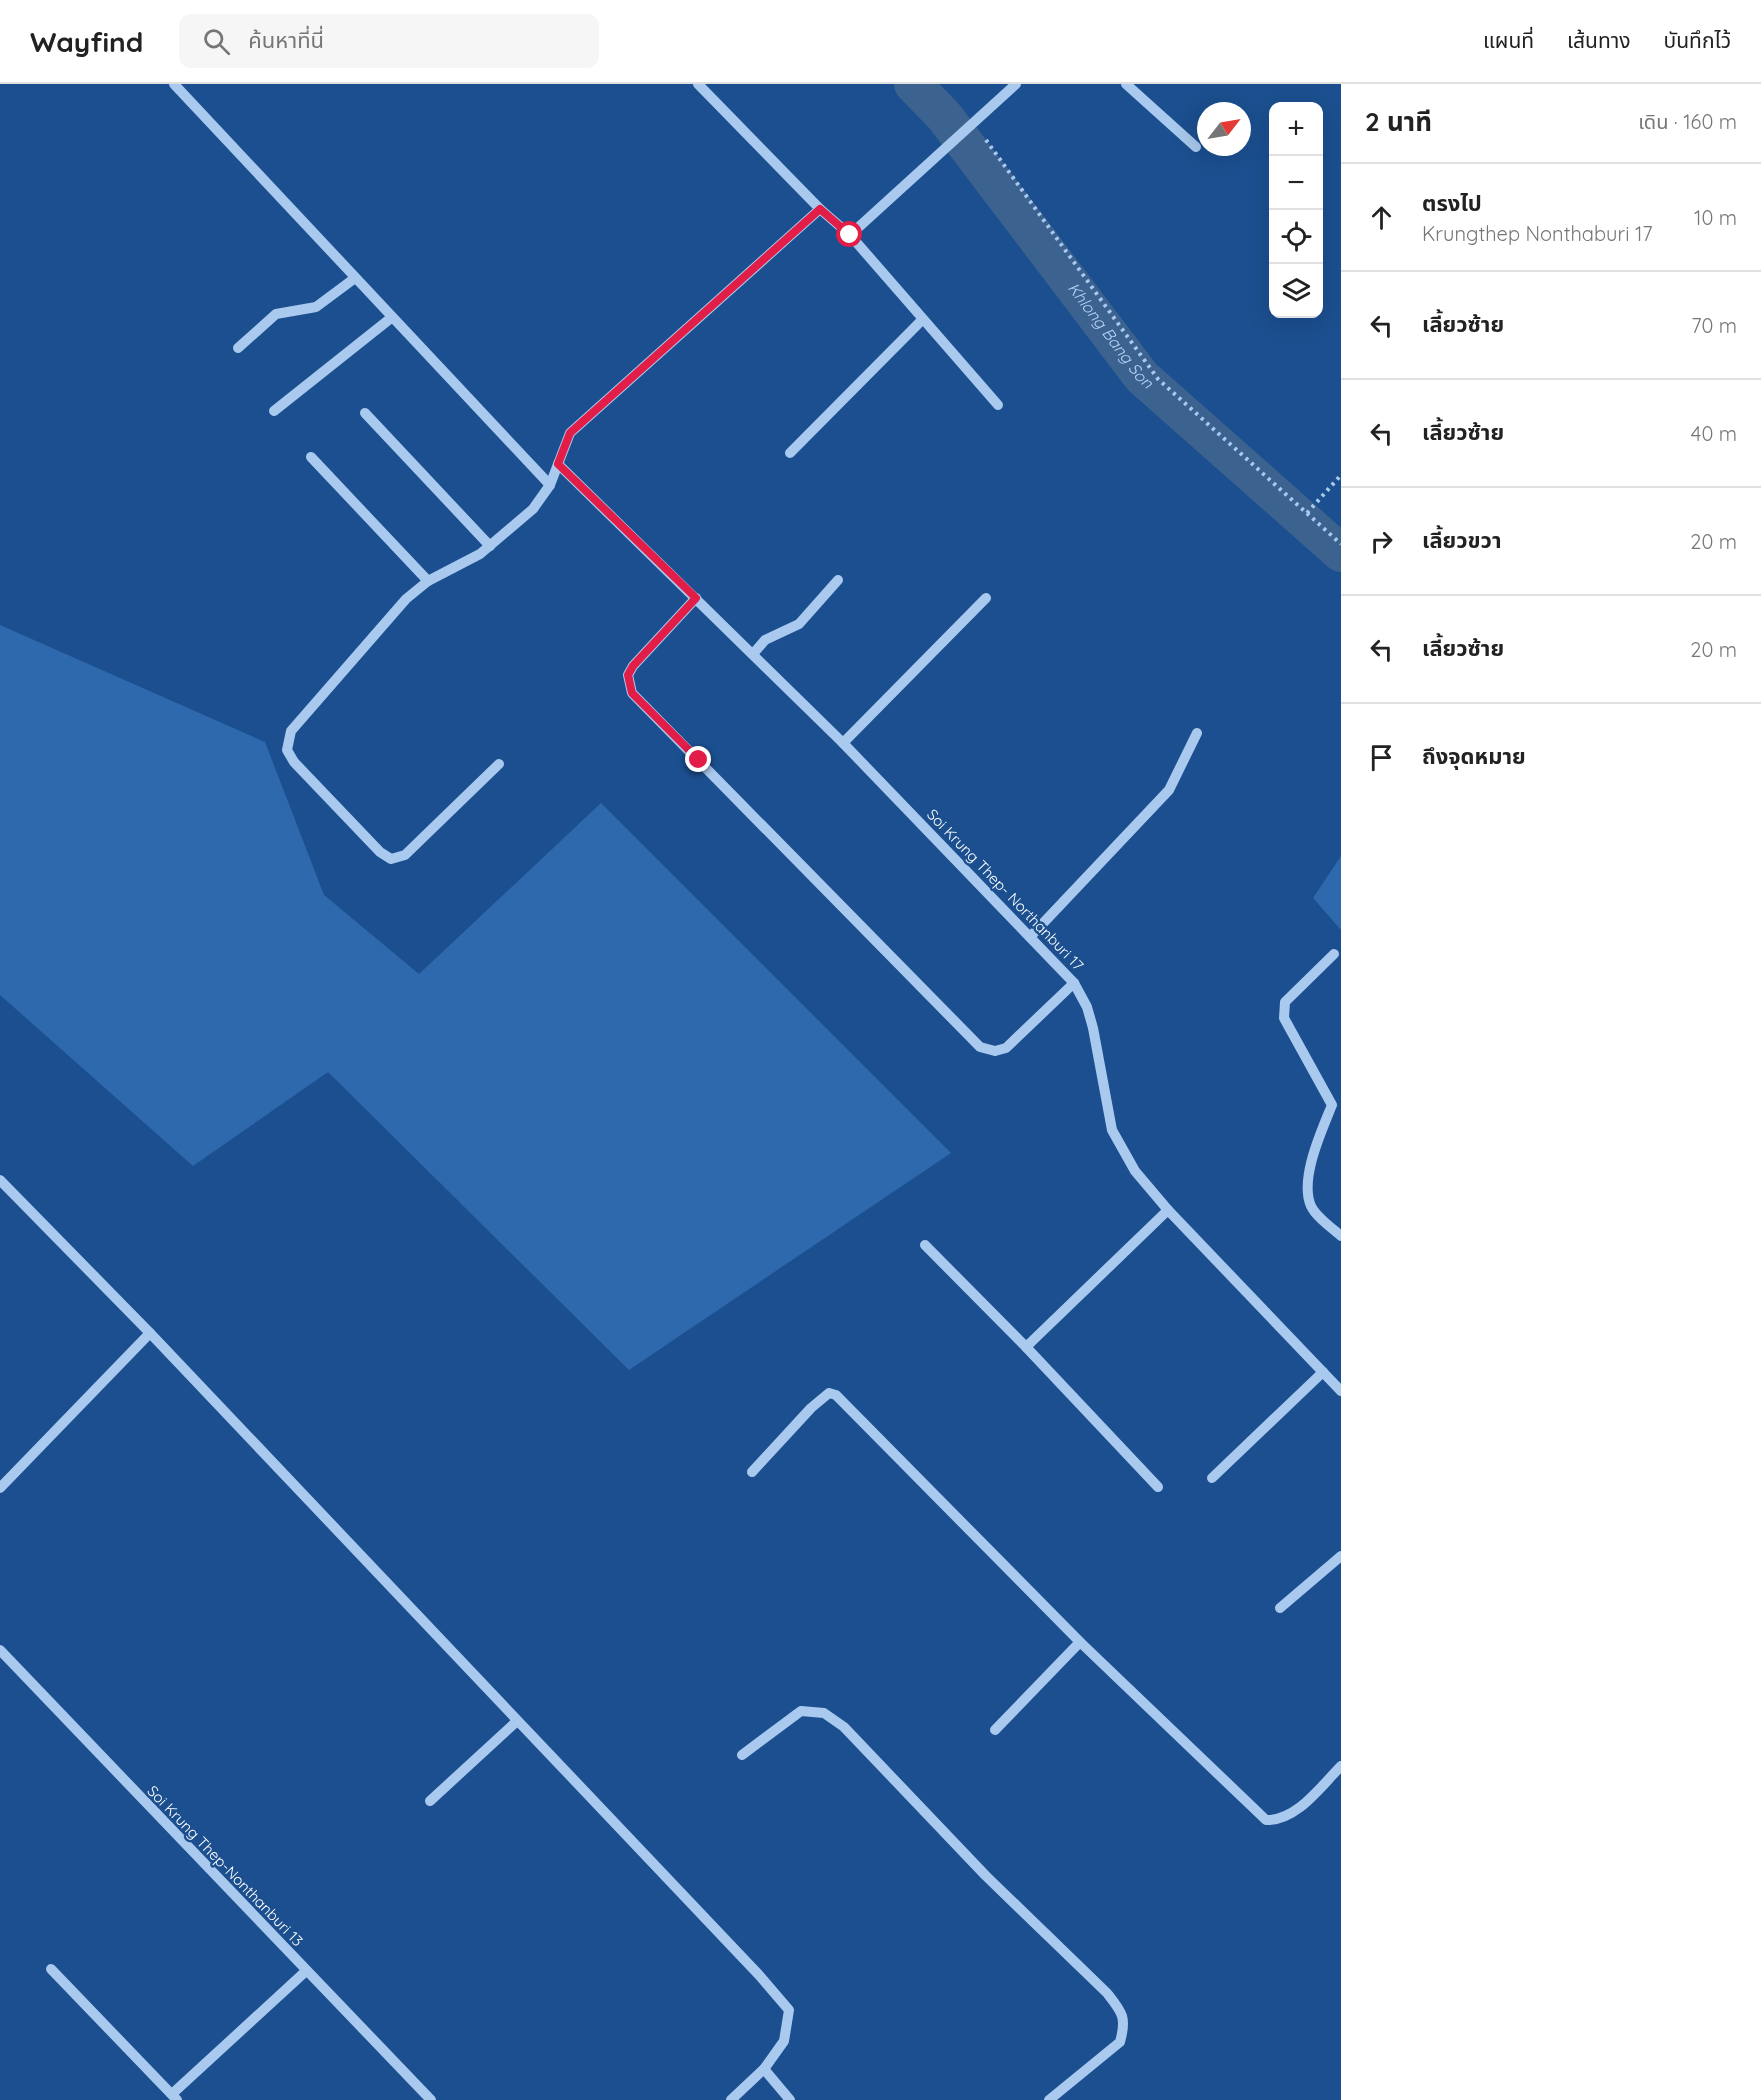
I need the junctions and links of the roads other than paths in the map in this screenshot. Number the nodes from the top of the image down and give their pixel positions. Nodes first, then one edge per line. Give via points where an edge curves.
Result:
1 (174, 84) edge
2 (698, 84) edge
3 (1016, 84) edge
4 (1126, 84) edge
5 (1196, 147) dead end
6 (820, 209) junction
7 (850, 235) junction
8 (355, 278) junction
9 (391, 318) junction
10 (922, 320) junction
11 (238, 348) dead end
12 (998, 405) dead end
13 (274, 411) dead end
14 (365, 413) dead end
15 (790, 453) dead end
16 (311, 457) dead end
17 (558, 464) junction
18 (550, 485) junction
19 (490, 546) junction
20 (838, 580) dead end
21 (428, 581) junction
22 (986, 597) dead end
23 (696, 598) junction
24 (753, 654) junction
25 (1197, 733) dead end
26 (843, 743) junction
27 (499, 764) dead end
28 (1030, 937) junction
29 (1334, 954) dead end
30 (1074, 983) junction
31 (0, 1180) edge
32 (1168, 1210) junction
33 (1341, 1236) edge
34 (925, 1245) dead end
35 (150, 1333) junction
36 (1026, 1347) junction
37 (1323, 1372) junction
38 (1341, 1391) edge
39 (752, 1472) dead end
40 (1212, 1478) dead end
41 (1158, 1487) dead end
42 (0, 1488) edge
43 (1341, 1556) edge
44 (1280, 1608) dead end
45 (1080, 1642) junction
46 (0, 1650) edge
47 (517, 1721) junction
48 (994, 1730) dead end
49 (742, 1755) dead end
50 (1341, 1766) edge
51 (430, 1801) dead end
52 (51, 1969) dead end
53 (306, 1971) junction
54 (764, 2069) junction
55 (174, 2097) edge
56 (431, 2100) edge
57 (731, 2100) edge
58 (790, 2100) edge
59 (1049, 2100) edge

1 - 8 street
2 - 6 street
3 - 7 street
4 - 5 street
6 - 7 street
6 - 17 street via 570,433
7 - 10 street
8 - 9 street
8 - 11 street via 316,307 276,314
9 - 13 street
9 - 18 street
10 - 12 street
10 - 15 street
14 - 19 street
16 - 21 street
17 - 18 street
17 - 23 street, Soi Krung Thep- Northanburi 17
18 - 19 street via 533,509
19 - 21 street
20 - 24 street via 799,624 765,640
21 - 27 street via 391,614 291,731 287,750 294,762 391,859 405,855
22 - 26 street
23 - 24 street, Soi Krung Thep- Northanburi 17
23 - 30 street via 633,666 628,675 632,693 980,1047 995,1051 1006,1048
24 - 26 street, Soi Krung Thep- Northanburi 17
25 - 28 street via 1169,790
26 - 28 street, Soi Krung Thep- Northanburi 17
28 - 30 street, Soi Krung Thep- Northanburi 17
29 - 33 street via 1285,1002 1284,1018 1332,1105 1307,1184 1311,1206
30 - 32 street, Soi Krung Thep- Northanburi 17 via 1093,1028 1112,1130 1135,1172
31 - 35 street
32 - 36 street
32 - 37 street, Soi Krung Thep- Northanburi 17
34 - 36 street
35 - 42 street
35 - 47 street
36 - 41 street
37 - 38 street, Soi Krung Thep- Northanburi 17
37 - 40 street
39 - 45 street via 811,1408 829,1394 836,1395
43 - 44 street
45 - 48 street
45 - 50 street via 1266,1820 1276,1821 1288,1815
46 - 53 street, Soi Krung Thep-Nonthanburi 13
47 - 51 street
47 - 54 street via 789,2010 784,2041
49 - 59 street via 801,1712 824,1713 844,1727 986,1876 1107,1993 1123,2013 1120,2042
52 - 55 street
53 - 55 street
53 - 56 street, Soi Krung Thep-Nonthanburi 13
54 - 57 street
54 - 58 street

